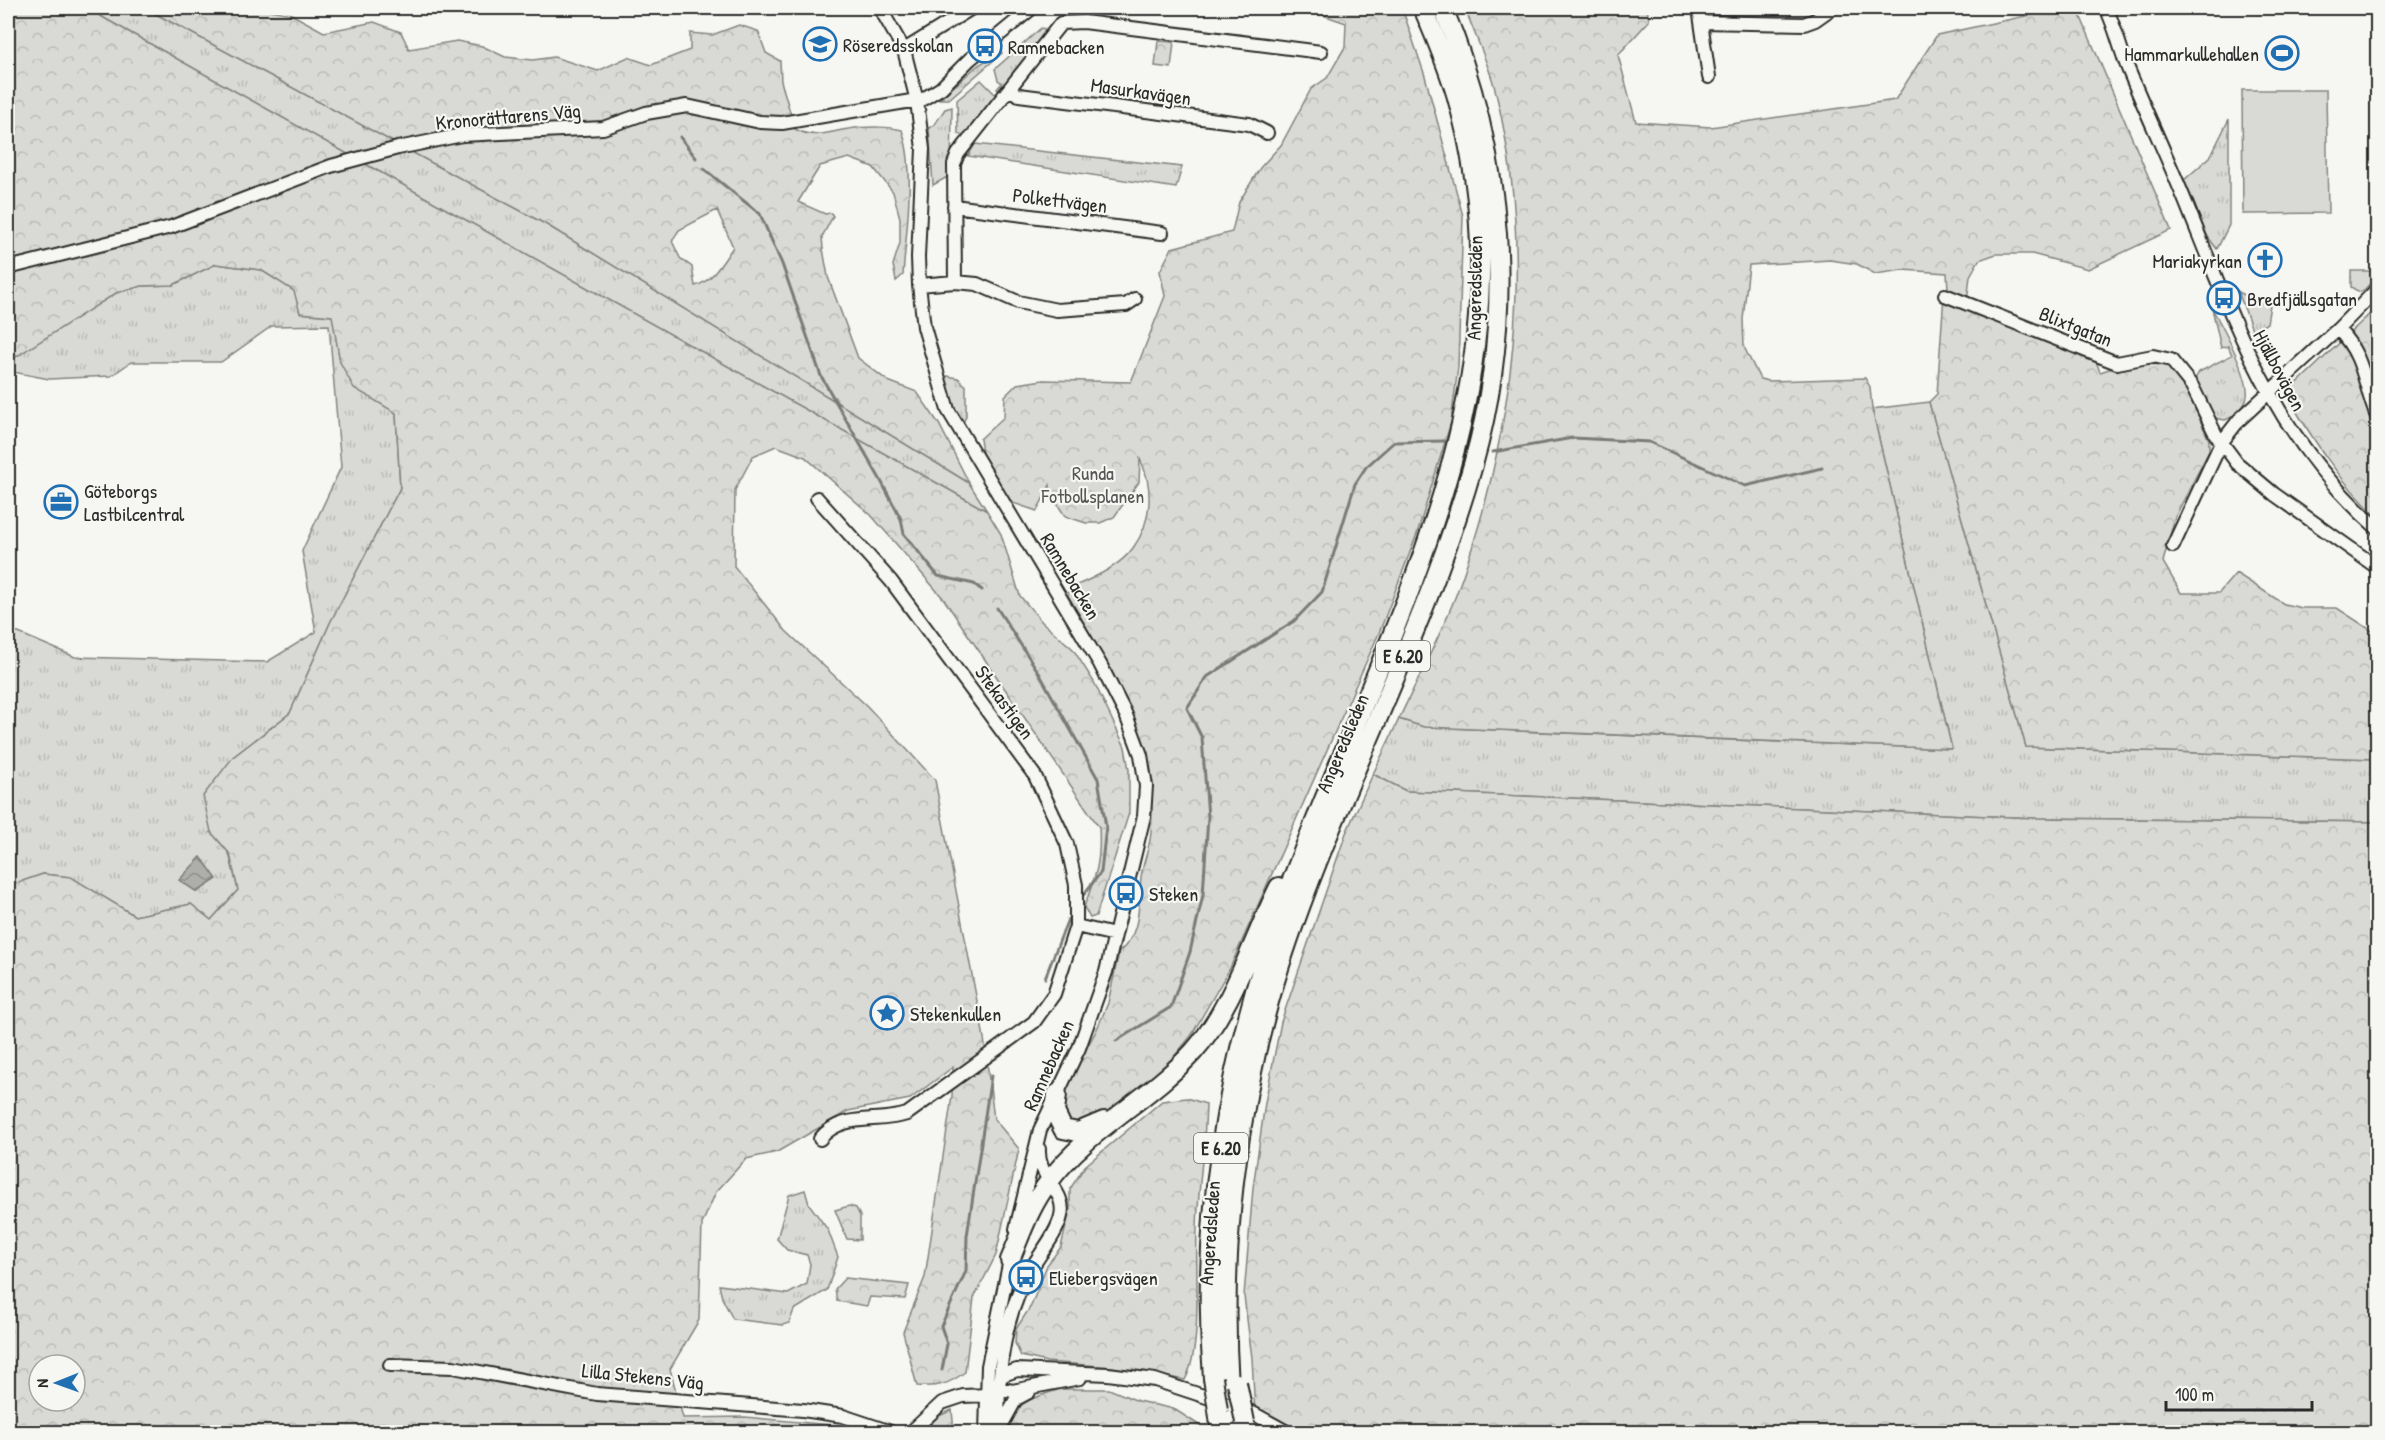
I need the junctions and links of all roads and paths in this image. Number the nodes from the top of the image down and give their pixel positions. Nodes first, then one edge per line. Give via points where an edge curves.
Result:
1 (880, 8) edge
2 (972, 8) edge
3 (1032, 8) edge
4 (1423, 8) edge
5 (1443, 8) edge
6 (1699, 8) edge
7 (1832, 8) edge
8 (2097, 8) edge
9 (2106, 8) edge
10 (1701, 22) junction
11 (2116, 38) junction
12 (904, 50) junction
13 (1322, 52) dead end
14 (1709, 77) dead end
15 (1010, 90) junction
16 (917, 101) junction
17 (1267, 133) dead end
18 (954, 206) junction
19 (1162, 233) dead end
20 (8, 268) edge
21 (954, 282) junction
22 (919, 285) junction
23 (2378, 288) edge
24 (1945, 295) dead end
25 (1135, 299) dead end
26 (2338, 329) junction
27 (2268, 394) junction
28 (2378, 419) edge
29 (2222, 443) junction
30 (817, 498) dead end
31 (2378, 529) edge
32 (2173, 546) dead end
33 (2378, 568) edge
34 (1320, 808) junction
35 (1076, 927) junction
36 (1115, 935) junction
37 (1057, 1094) junction
38 (1131, 1105) junction
39 (1040, 1130) junction
40 (820, 1140) dead end
41 (1049, 1182) junction
42 (1010, 1260) junction
43 (390, 1365) dead end
44 (1095, 1375) junction
45 (1227, 1382) junction
46 (998, 1383) junction
47 (1053, 1383) junction
48 (987, 1395) junction
49 (1236, 1423) edge
50 (891, 1432) edge
51 (911, 1432) edge
52 (986, 1432) edge
53 (998, 1432) edge
54 (1221, 1432) edge
55 (1287, 1432) edge

1 - 12 street, Ramnebacken
2 - 12 street
3 - 16 street via 941,88
4 - 34 highway, Angeredsleden / E 6.20 via 1456,95 1474,180 1480,268 1475,356 1453,464 1427,544 1402,614
5 - 45 highway, Angeredsleden / E 6.20 via 1474,89 1493,184 1500,273 1493,373 1474,463 1452,530 1332,826 1275,982 1239,1151 1228,1254
6 - 10 street
7 - 10 street via 1804,24
8 - 11 street, Hjällbovägen
9 - 11 street, Hjällbovägen
10 - 14 street
11 - 27 street, Hjällbovägen via 2241,341
12 - 16 street, Ramnebacken
13 - 15 street via 1101,24 1061,23
15 - 17 street, Masurkavägen via 1249,124
15 - 18 street via 958,154 954,164
16 - 20 street, Kronorättarens Väg via 782,123 687,106 646,113 603,128 462,135 331,166 171,227
16 - 22 street, Ramnebacken via 923,166
18 - 19 street, Polkettvägen
18 - 21 street
21 - 22 street
21 - 25 street via 977,284 1018,302 1058,310 1126,304
22 - 36 street, Ramnebacken via 932,359 948,410 1100,664 1141,754 1146,786 1144,816
23 - 26 street
24 - 29 street, Blixtgatan via 2117,363 2153,356 2171,360 2192,386
26 - 27 street
26 - 28 street via 2358,356
27 - 29 street
27 - 31 street, Hjällbovägen via 2309,457
29 - 32 street
29 - 33 street, Blixtgatan via 2252,477
30 - 35 street, Stekastigen via 891,581 1035,776 1067,844 1076,885
34 - 38 highway via 1204,1037 1174,1070
34 - 45 highway, Angeredsleden / E 6.20 via 1265,959 1231,1090 1218,1167 1210,1319
35 - 36 street
35 - 40 street via 1054,994 1022,1032 907,1114 882,1120 848,1121 825,1132
36 - 37 street, Ramnebacken via 1094,1011
37 - 38 highway via 1057,1120 1069,1131 1087,1130
37 - 39 street, Ramnebacken
38 - 41 highway
39 - 41 street, Ramnebacken via 1039,1162
39 - 42 street, Ramnebacken
41 - 42 highway via 1025,1221
41 - 46 street, Ramnebacken via 1061,1201 1061,1217 1017,1295 1007,1327
42 - 48 street, Ramnebacken via 993,1339
43 - 50 street, Lilla Stekens Väg via 453,1366 597,1394 803,1410 859,1420
44 - 46 street via 1017,1370 1003,1375
44 - 47 street
44 - 55 street via 1155,1380 1201,1393 1249,1411
45 - 49 highway, bridge
45 - 49 highway, Angeredsleden / E 6.20, bridge
46 - 47 street via 1001,1388 1012,1390
46 - 48 street
46 - 53 street, Ramnebacken
47 - 53 street via 1016,1399
48 - 51 street via 963,1396 942,1403
48 - 52 street, Ramnebacken
49 - 54 highway, Angeredsleden / E 6.20

